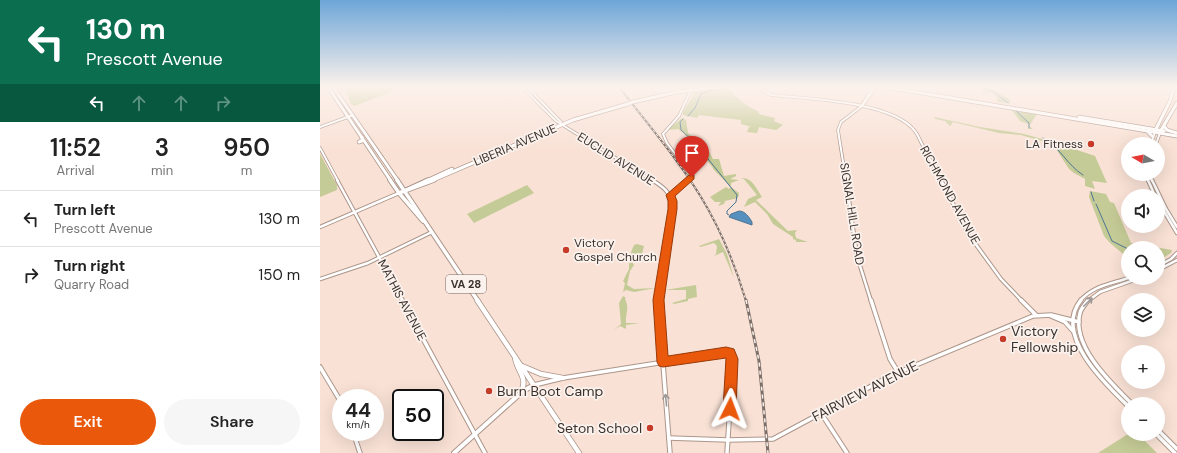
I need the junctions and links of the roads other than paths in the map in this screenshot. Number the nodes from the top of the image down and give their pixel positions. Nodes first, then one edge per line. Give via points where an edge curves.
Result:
1 (343, 108) edge
2 (348, 108) edge
3 (542, 108) edge
4 (545, 108) edge
5 (610, 108) edge
6 (683, 108) edge
7 (860, 108) edge
8 (866, 108) edge
9 (1013, 108) edge
10 (1023, 108) edge
11 (1166, 108) edge
12 (1174, 108) edge
13 (346, 113) junction
14 (353, 115) junction
15 (349, 117) junction
16 (344, 118) junction
17 (562, 124) junction
18 (1164, 126) junction
19 (320, 127) edge
20 (1145, 131) junction
21 (1155, 131) junction
22 (1160, 132) junction
23 (1177, 134) edge
24 (362, 137) junction
25 (1153, 137) joint
26 (1158, 137) edge
27 (359, 142) dead end
28 (320, 148) edge
29 (1152, 181) edge
30 (420, 183) junction
31 (400, 184) junction
32 (413, 189) junction
33 (404, 191) junction
34 (399, 193) junction
35 (670, 195) junction
36 (408, 197) junction
37 (355, 212) junction
38 (1165, 213) edge
39 (425, 222) junction
40 (320, 227) edge
41 (1177, 227) edge
42 (432, 232) junction
43 (1177, 233) edge
44 (1177, 253) edge
45 (380, 258) junction
46 (1177, 260) edge
47 (1165, 262) edge
48 (1165, 266) edge
49 (320, 279) edge
50 (1121, 280) edge
51 (1121, 285) edge
52 (1047, 314) junction
53 (1036, 315) junction
54 (1073, 320) junction
55 (1079, 322) junction
56 (1075, 334) junction
57 (515, 357) junction
58 (663, 362) junction
59 (521, 365) junction
60 (320, 367) edge
61 (898, 372) junction
62 (563, 378) junction
63 (534, 385) junction
64 (333, 389) edge
65 (520, 394) junction
66 (1125, 397) edge
67 (1121, 398) edge
68 (820, 413) junction
69 (475, 434) junction
70 (1165, 437) edge
71 (669, 438) junction
72 (728, 440) junction
73 (356, 441) edge
74 (1163, 441) edge
75 (1177, 449) edge
76 (360, 453) edge
77 (454, 453) edge
78 (484, 453) edge
79 (579, 453) edge
80 (670, 453) edge
81 (727, 453) edge
82 (847, 453) edge
83 (1175, 453) edge

1 - 13 highway, VA 28
2 - 14 highway, VA 28
3 - 17 main road, EUCLID AVENUE
4 - 17 main road, EUCLID AVENUE
5 - 17 highway, LIBERIA AVENUE, bridge
6 - 35 main road via 663,134 692,176
7 - 61 main road, SIGNAL HILL ROAD via 841,122 838,130 857,256 890,359
8 - 53 main road, RICHMOND AVENUE via 897,118 913,128 969,235 1001,279
9 - 20 highway
10 - 21 highway
11 - 21 highway
12 - 18 highway
13 - 15 highway, VA 28
13 - 16 highway
14 - 15 main road
14 - 31 highway, VA 28
15 - 16 main road
15 - 24 highway, VA 28
16 - 19 main road
17 - 30 highway, LIBERIA AVENUE
17 - 32 highway, LIBERIA AVENUE
17 - 35 main road, EUCLID AVENUE via 660,185
18 - 22 highway
18 - 23 highway
20 - 21 highway
20 - 25 highway
21 - 22 highway
21 - 25 main road
22 - 23 highway
22 - 26 main road
24 - 27 highway via 362,141
24 - 34 highway, VA 28
28 - 37 main road, MATHIS AVENUE
29 - 41 main road
30 - 31 highway via 408,186
30 - 33 highway, LIBERIA AVENUE
31 - 33 highway, VA 28
32 - 33 highway, LIBERIA AVENUE
32 - 36 highway
33 - 34 highway, LIBERIA AVENUE
33 - 36 highway, VA 28
34 - 37 main road, LIBERIA AVENUE
34 - 39 highway, VA 28
35 - 58 main road via 672,209 658,300
36 - 39 highway, VA 28
37 - 40 main road, LIBERIA AVENUE
37 - 45 main road, MATHIS AVENUE
38 - 43 main road
39 - 42 highway, VA 28
42 - 45 main road
42 - 57 highway, VA 28
44 - 47 main road
45 - 49 main road
45 - 69 main road, MATHIS AVENUE
46 - 48 main road
50 - 54 main road via 1084,296 1076,307
55 -> 51 main road via 1083,306 1090,299
52 - 53 main road, FAIRVIEW AVENUE
52 - 54 main road, FAIRVIEW AVENUE
52 - 56 main road via 1065,322
53 - 61 main road, FAIRVIEW AVENUE
54 - 55 main road, FAIRVIEW AVENUE
54 - 56 main road
55 - 66 main road via 1083,343 1091,359
56 - 67 main road via 1091,366
57 - 59 highway, VA 28
57 - 65 highway via 526,382
58 - 62 main road
71 -> 58 main road
58 - 72 main road via 726,352 731,354 733,359
59 - 62 highway via 541,374
59 - 63 highway, VA 28
60 - 64 main road
61 - 68 main road, FAIRVIEW AVENUE
62 - 63 main road
63 - 65 main road
63 - 79 highway, VA 28
65 - 69 main road
68 - 72 main road, FAIRVIEW AVENUE via 773,439
68 - 82 main road
69 - 77 main road
69 - 78 main road, MATHIS AVENUE
70 - 75 main road
71 - 72 main road, FAIRVIEW AVENUE
71 - 80 main road
72 - 81 main road
73 - 76 main road
74 - 83 main road

